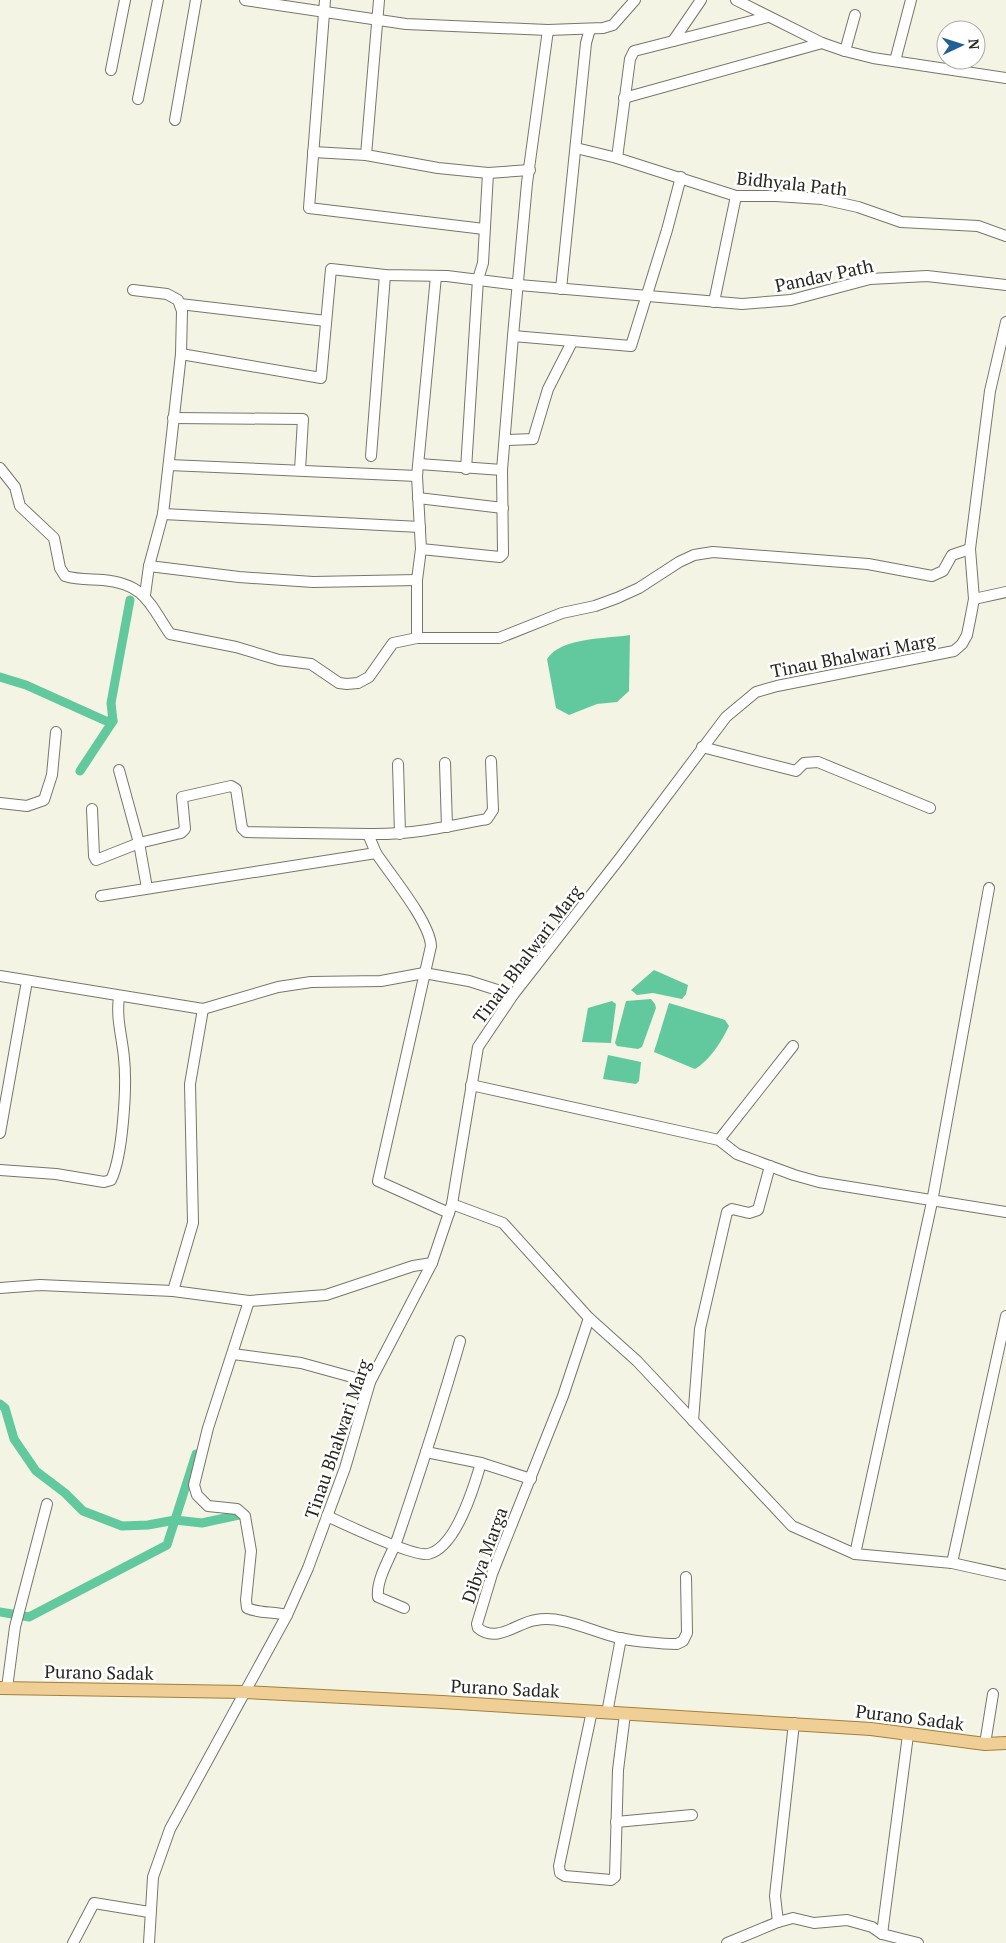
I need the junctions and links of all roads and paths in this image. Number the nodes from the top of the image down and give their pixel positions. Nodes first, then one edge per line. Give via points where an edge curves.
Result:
1 (125, 0) edge
2 (158, 0) edge
3 (196, 0) edge
4 (246, 0) edge
5 (325, 0) edge
6 (379, 0) edge
7 (635, 0) edge
8 (701, 0) edge
9 (736, 0) edge
10 (911, 0) edge
11 (324, 14) junction
12 (855, 15) dead end
13 (768, 17) junction
14 (376, 21) junction
15 (590, 29) junction
16 (548, 30) junction
17 (673, 41) junction
18 (822, 42) junction
19 (845, 52) junction
20 (895, 61) junction
21 (936, 63) edge
22 (111, 70) dead end
23 (979, 70) edge
24 (1006, 78) edge
25 (624, 98) junction
26 (138, 99) dead end
27 (175, 120) dead end
28 (576, 148) junction
29 (313, 152) junction
30 (366, 155) junction
31 (617, 158) junction
32 (530, 170) junction
33 (488, 173) junction
34 (681, 177) junction
35 (736, 196) junction
36 (484, 229) junction
37 (1006, 236) edge
38 (385, 275) junction
39 (436, 276) junction
40 (478, 279) junction
41 (518, 285) junction
42 (1006, 285) edge
43 (561, 289) junction
44 (133, 290) dead end
45 (648, 295) junction
46 (714, 302) junction
47 (180, 304) junction
48 (326, 321) junction
49 (1006, 322) edge
50 (513, 336) junction
51 (572, 342) junction
52 (181, 354) junction
53 (173, 418) junction
54 (506, 440) junction
55 (370, 456) dead end
56 (419, 464) junction
57 (169, 465) junction
58 (0, 468) edge
59 (466, 469) junction
60 (300, 470) junction
61 (502, 470) junction
62 (417, 476) junction
63 (418, 498) junction
64 (503, 508) junction
65 (163, 514) junction
66 (420, 527) junction
67 (421, 549) junction
68 (970, 549) junction
69 (149, 566) junction
70 (417, 580) junction
71 (1006, 592) edge
72 (145, 595) junction
73 (974, 598) junction
74 (417, 638) junction
75 (56, 732) dead end
76 (702, 747) junction
77 (491, 761) dead end
78 (445, 763) dead end
79 (398, 764) dead end
80 (119, 770) dead end
81 (0, 803) edge
82 (930, 808) dead end
83 (92, 809) dead end
84 (447, 826) junction
85 (368, 834) junction
86 (400, 834) junction
87 (139, 843) junction
88 (376, 853) junction
89 (147, 888) junction
90 (989, 888) dead end
91 (102, 896) dead end
92 (424, 973) junction
93 (0, 976) edge
94 (27, 981) junction
95 (512, 995) junction
96 (119, 997) junction
97 (202, 1009) junction
98 (793, 1046) dead end
99 (471, 1085) junction
100 (0, 1133) edge
101 (719, 1140) junction
102 (770, 1166) junction
103 (0, 1170) edge
104 (932, 1202) junction
105 (451, 1208) junction
106 (1006, 1212) edge
107 (432, 1263) junction
108 (0, 1288) edge
109 (173, 1291) junction
110 (249, 1301) junction
111 (1006, 1316) edge
112 (589, 1318) junction
113 (460, 1341) dead end
114 (233, 1354) junction
115 (370, 1382) junction
116 (693, 1421) junction
117 (426, 1452) junction
118 (481, 1463) junction
119 (530, 1479) junction
120 (47, 1504) dead end
121 (327, 1516) junction
122 (396, 1545) junction
123 (856, 1554) junction
124 (952, 1564) junction
125 (1006, 1575) edge
126 (686, 1578) dead end
127 (404, 1608) dead end
128 (287, 1615) junction
129 (621, 1638) junction
130 (3, 1688) edge
131 (244, 1692) junction
132 (993, 1694) dead end
133 (592, 1711) junction
134 (607, 1713) junction
135 (624, 1714) junction
136 (794, 1723) junction
137 (908, 1735) junction
138 (1006, 1743) edge
139 (984, 1744) junction
140 (692, 1815) dead end
141 (616, 1822) junction
142 (149, 1912) junction
143 (778, 1922) junction
144 (882, 1934) junction
145 (73, 1943) edge
146 (149, 1943) edge
147 (727, 1943) edge
148 (918, 1943) edge

1 - 22 street
2 - 26 street
3 - 27 street
4 - 11 street
5 - 11 street
6 - 14 street
7 - 15 street via 613,25
8 - 17 street
9 - 13 street
10 - 20 street
11 - 14 street
11 - 29 street
12 - 19 street
13 - 17 street
13 - 18 street
14 - 16 street
14 - 30 street
15 - 16 street
15 - 28 street
16 - 32 street
17 - 25 street via 632,54
18 - 19 street
18 - 25 street
19 - 20 street
20 - 21 street
23 - 24 street
25 - 31 street
28 - 31 street, Bidhyala Path
28 - 43 street
29 - 30 street
29 - 36 street via 308,208
30 - 33 street
31 - 34 street, Bidhyala Path
32 - 33 street
32 - 41 street
33 - 36 street
34 - 35 street, Bidhyala Path
34 - 45 street
35 - 37 street, Bidhyala Path via 822,199 901,222 978,226
35 - 46 street
36 - 40 street via 483,263
38 - 39 street, Pandav Path
38 - 48 street, Pandav Path via 331,269
38 - 55 street
39 - 40 street, Pandav Path
39 - 56 street
40 - 41 street, Pandav Path
40 - 59 street
41 - 43 street, Pandav Path
41 - 50 street
42 - 46 street, Pandav Path via 927,276 870,279 791,300
43 - 45 street, Pandav Path
44 - 47 street via 167,294
45 - 46 street, Pandav Path
45 - 51 street via 631,346
47 - 48 street
47 - 52 street
48 - 52 street via 321,378
49 - 68 street, Tinau Bhalwari Marg via 990,391
50 - 51 street
50 - 54 street
51 - 54 street via 548,389 533,439
52 - 53 street
53 - 57 street
53 - 60 street via 303,420
54 - 61 street
56 - 59 street
56 - 62 street
57 - 60 street
57 - 65 street
58 - 72 street via 15,487 20,506 54,538 64,576 119,583
59 - 61 street
60 - 62 street
61 - 64 street
62 - 63 street
63 - 64 street
63 - 66 street
64 - 67 street via 502,557
65 - 66 street
65 - 69 street
66 - 67 street
67 - 70 street
68 - 73 street, Tinau Bhalwari Marg
68 - 74 street via 952,555 943,572 932,576 850,562 713,552 694,555 617,598 562,613 514,634 498,638
69 - 70 street via 313,582
69 - 72 street
70 - 74 street
71 - 73 street
72 - 74 street via 170,634 236,647 279,660 311,664 338,683 358,683 369,677 393,642
73 - 76 street, Tinau Bhalwari Marg via 967,635 954,652 827,675 756,692 726,716
75 - 81 street via 50,786 44,800 27,806
76 - 82 street via 796,771 804,763 818,762
76 - 95 street, Tinau Bhalwari Marg
77 - 84 street via 493,810 490,817
78 - 84 street
79 - 86 street
80 - 87 street
83 - 87 street via 95,859 100,860
84 - 86 street
85 - 86 street
85 - 87 street via 246,832 242,828 236,789 231,786 182,797 184,831
85 - 88 street
87 - 89 street
88 - 89 street
88 - 92 street via 430,938
89 - 91 street
90 - 104 street
92 - 95 street via 469,981
92 - 97 street via 381,981 295,984
92 - 105 street via 378,1181
93 - 94 street
94 - 96 street
94 - 100 street
95 - 99 street, Tinau Bhalwari Marg via 478,1047
96 - 97 street
96 - 103 street via 117,1022 125,1082 118,1149 111,1180 104,1182
97 - 109 street via 190,1084 193,1223
98 - 101 street
99 - 101 street
99 - 105 street, Tinau Bhalwari Marg
101 - 102 street via 737,1154
102 - 104 street via 819,1182
102 - 116 street via 758,1210 749,1213 732,1209 727,1212 700,1329
104 - 106 street
104 - 123 street
105 - 107 street, Tinau Bhalwari Marg
105 - 112 street via 503,1223
107 - 110 street via 413,1266 326,1295
107 - 115 street, Tinau Bhalwari Marg
108 - 109 street via 40,1285
109 - 110 street
110 - 114 street
111 - 124 street
112 - 116 street via 637,1361
112 - 119 street, Dibya Marga
113 - 117 street
114 - 115 street via 301,1363
114 - 128 street via 208,1428 194,1481 195,1490 208,1506 237,1509 245,1516 251,1551 247,1608 255,1612
115 - 121 street, Tinau Bhalwari Marg
116 - 123 street via 792,1526
117 - 118 street
117 - 122 street
118 - 119 street
118 - 122 street via 465,1514 438,1550 425,1554
119 - 129 street, Dibya Marga via 492,1574 478,1628 493,1633 506,1632 535,1620 555,1620
120 - 130 street via 15,1627
121 - 122 street
121 - 128 street, Tinau Bhalwari Marg
122 - 127 street via 377,1589 378,1597
123 - 124 street
124 - 125 street
126 - 129 street, Dibya Marga via 687,1633 683,1641 669,1644
128 - 131 street, Tinau Bhalwari Marg
129 - 134 street
130 - 131 main road, Purano Sadak
131 - 133 main road, Purano Sadak
131 - 142 street, Tinau Bhalwari Marg via 170,1829 153,1878
132 - 139 street
133 - 134 main road, Purano Sadak
133 - 141 street via 560,1873 611,1880 616,1870
134 - 135 main road, Purano Sadak
135 - 136 main road, Purano Sadak
135 - 141 street
136 - 137 main road, Purano Sadak via 871,1728
136 - 143 street via 775,1896
137 - 139 main road, Purano Sadak
137 - 144 street
138 - 139 main road, Purano Sadak
140 - 141 street
142 - 145 street via 94,1903
142 - 146 street, Tinau Bhalwari Marg
143 - 144 street via 793,1918 814,1923 847,1920 872,1927
143 - 147 street
144 - 148 street

